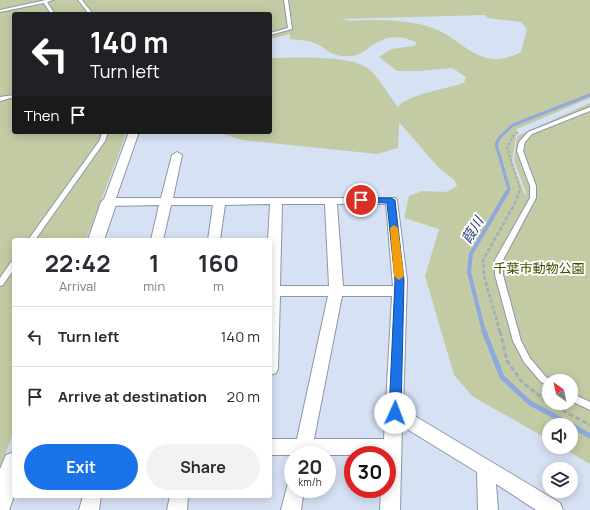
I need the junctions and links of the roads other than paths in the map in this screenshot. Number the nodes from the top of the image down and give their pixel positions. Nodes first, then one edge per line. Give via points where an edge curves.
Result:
1 (51, 0) edge
2 (80, 0) edge
3 (286, 0) edge
4 (45, 2) junction
5 (0, 11) edge
6 (52, 12) edge
7 (89, 12) edge
8 (272, 34) edge
9 (12, 96) edge
10 (0, 99) edge
11 (590, 108) edge
12 (104, 134) edge
13 (133, 134) edge
14 (177, 155) dead end
15 (166, 201) junction
16 (276, 201) junction
17 (331, 201) junction
18 (109, 202) junction
19 (219, 202) junction
20 (32, 238) edge
21 (97, 238) edge
22 (157, 238) edge
23 (214, 238) edge
24 (12, 267) edge
25 (272, 273) edge
26 (0, 283) edge
27 (272, 291) edge
28 (399, 291) junction
29 (336, 292) junction
30 (542, 378) edge
31 (578, 400) edge
32 (590, 406) edge
33 (395, 413) junction
34 (304, 446) edge
35 (392, 446) edge
36 (272, 447) edge
37 (284, 449) edge
38 (486, 468) junction
39 (12, 469) edge
40 (92, 498) edge
41 (179, 498) edge
42 (293, 498) edge
43 (390, 498) edge
44 (0, 502) edge
45 (89, 510) edge
46 (176, 510) edge
47 (291, 510) edge
48 (390, 510) edge
49 (488, 510) edge
50 (553, 510) edge

1 - 4 lane
2 - 7 lane
3 - 8 lane via 290,29
4 - 5 lane
4 - 6 lane
9 - 10 lane
11 - 30 lane via 530,133 522,142 520,151 533,186 533,198 500,260 499,274 517,341 527,360
12 - 20 lane
13 - 18 street
14 - 15 street
15 - 18 street
15 - 19 street
15 - 22 street
16 - 17 street
16 - 19 street
16 - 25 street
17 - 28 street via 391,200
17 - 29 street
18 - 21 street
19 - 23 street
24 - 26 lane
27 - 29 street
28 - 29 street
28 - 33 street
29 - 34 street
31 - 32 lane
33 - 35 street
33 - 38 street
36 - 37 street
38 - 49 street
38 - 50 street
39 - 44 street
40 - 45 street
41 - 46 street
42 - 47 street
43 - 48 street

